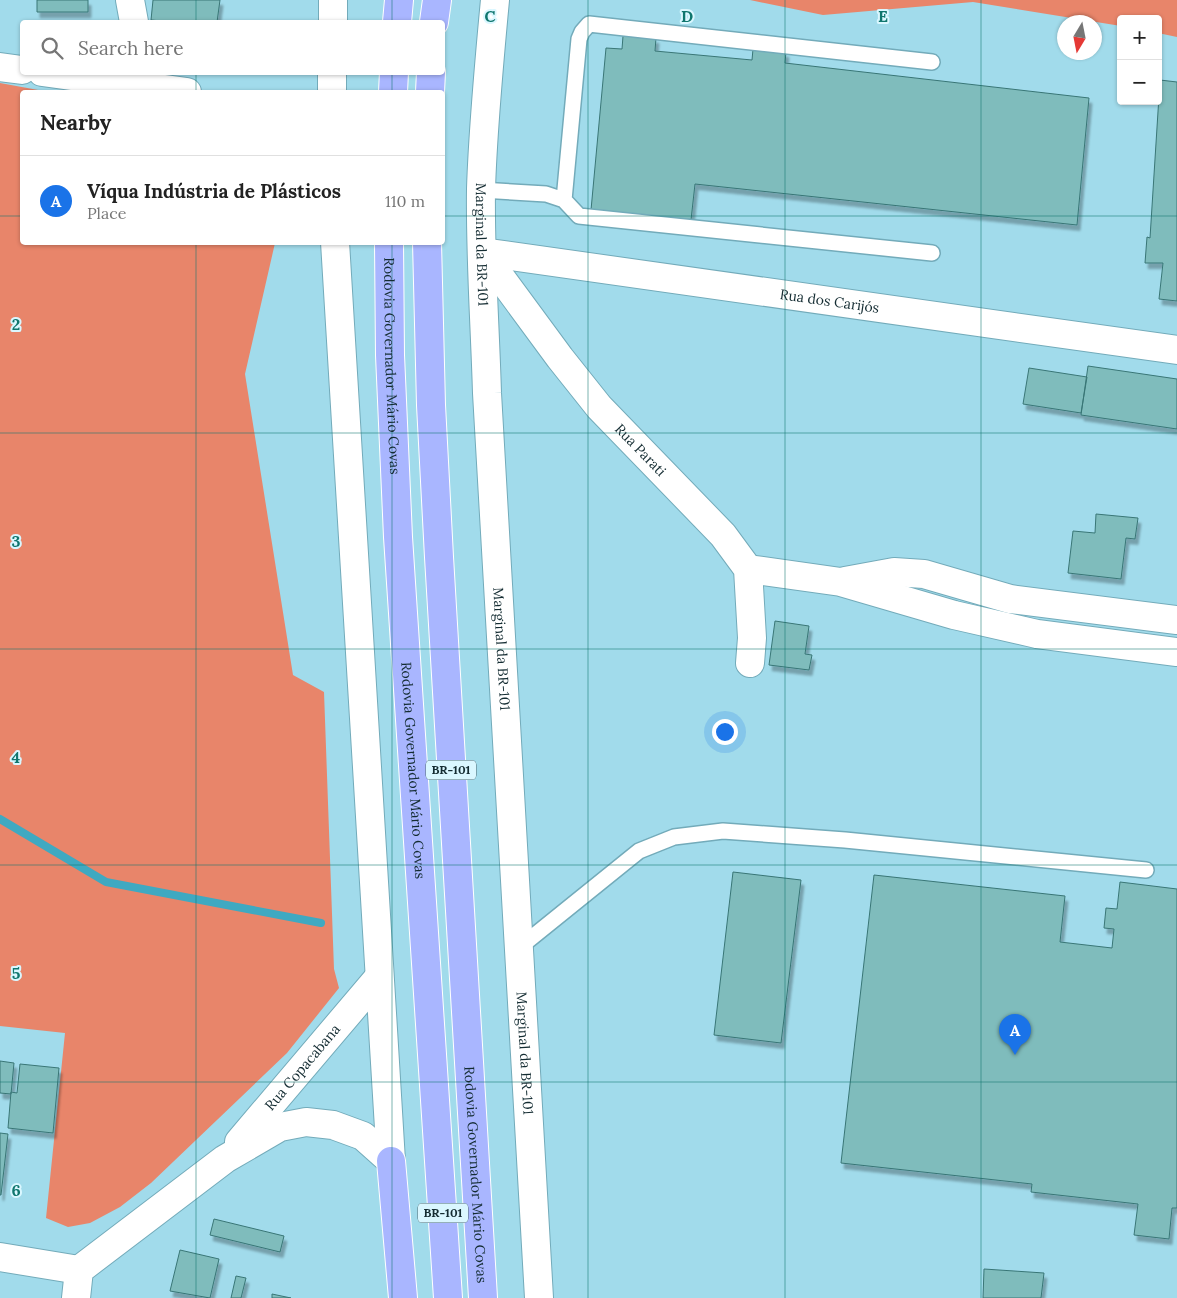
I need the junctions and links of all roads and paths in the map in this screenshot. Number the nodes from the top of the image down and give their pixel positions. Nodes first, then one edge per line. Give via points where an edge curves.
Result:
1 (130, 0) edge
2 (334, 0) edge
3 (399, 0) edge
4 (436, 0) edge
5 (495, 0) edge
6 (134, 20) edge
7 (333, 20) edge
8 (397, 20) edge
9 (434, 20) edge
10 (932, 62) dead end
11 (0, 67) edge
12 (20, 70) edge
13 (86, 75) edge
14 (332, 75) edge
15 (394, 75) edge
16 (431, 75) edge
17 (131, 78) edge
18 (179, 90) edge
19 (332, 90) edge
20 (393, 90) edge
21 (430, 90) edge
22 (481, 190) junction
23 (564, 200) junction
24 (335, 245) edge
25 (390, 245) edge
26 (427, 245) edge
27 (482, 252) junction
28 (932, 253) dead end
29 (1177, 350) edge
30 (748, 569) junction
31 (841, 582) junction
32 (1177, 620) edge
33 (1177, 652) edge
34 (750, 663) dead end
35 (1146, 870) dead end
36 (520, 947) junction
37 (379, 977) junction
38 (226, 1159) junction
39 (391, 1161) junction
40 (0, 1257) edge
41 (79, 1270) junction
42 (76, 1298) edge
43 (403, 1298) edge
44 (448, 1298) edge
45 (483, 1298) edge
46 (539, 1298) edge

1 - 6 main road
2 - 7 main road
3 - 8 highway
4 - 9 highway
5 - 22 main road, Marginal da BR-101
10 - 23 lane via 589,24 580,39
11 - 12 main road
13 - 17 main road
14 - 19 main road
15 - 20 highway
16 - 21 highway
17 - 18 main road
22 - 23 lane via 546,194
22 - 27 main road, Marginal da BR-101
23 - 28 lane via 579,216
24 - 37 main road
25 - 44 highway, Rodovia Governador Mário Covas / BR-101 via 390,354 398,537
26 - 45 highway, Rodovia Governador Mário Covas / BR-101 via 438,538
27 - 29 main road, Rua dos Carijós
27 - 30 main road, Rua Parati via 599,407 723,535
27 - 36 main road, Marginal da BR-101 via 487,393
30 - 31 main road
30 - 34 main road via 752,638
31 - 32 main road via 894,572 924,574 1010,598
31 - 33 main road via 1037,634
35 - 36 lane via 732,832 674,837 639,851
36 - 46 main road, Marginal da BR-101
37 - 38 main road, Rua Copacabana
37 - 39 main road
38 - 39 main road, Rua Copacabana via 280,1127 306,1122 334,1125 363,1136
38 - 41 main road, Rua Copacabana
39 - 43 highway
40 - 41 main road
41 - 42 main road

